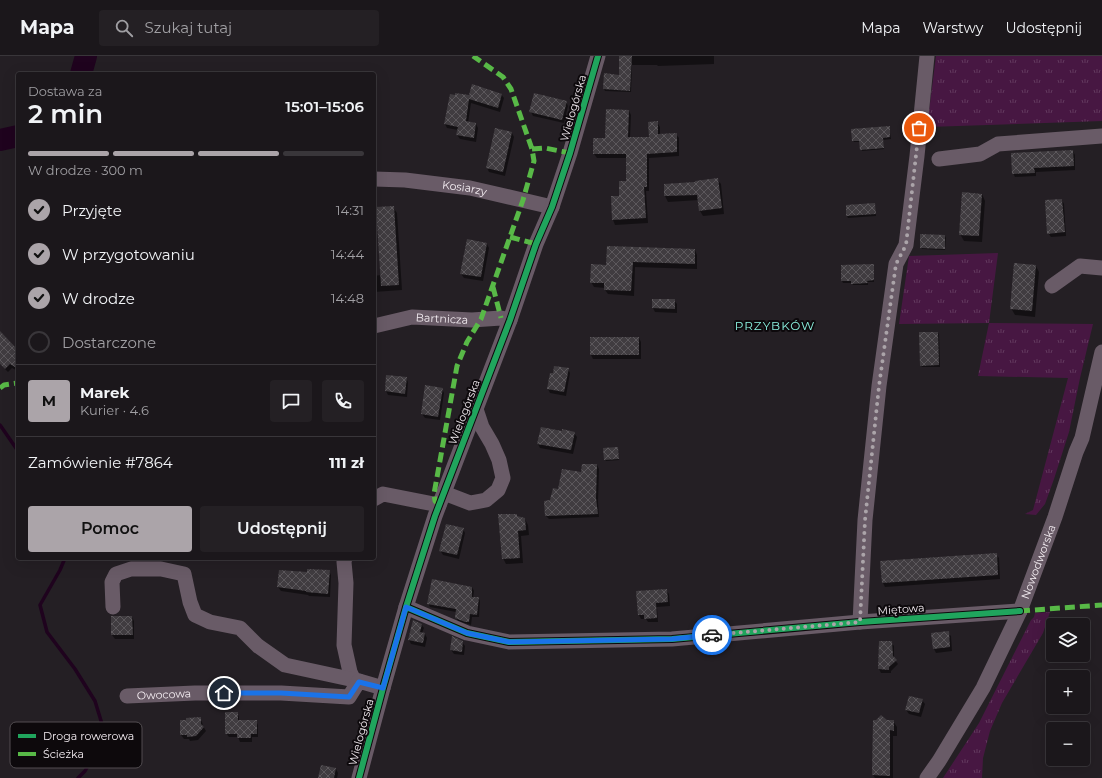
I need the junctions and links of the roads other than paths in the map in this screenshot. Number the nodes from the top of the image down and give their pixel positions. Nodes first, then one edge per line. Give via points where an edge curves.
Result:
1 (598, 56) edge
2 (927, 56) edge
3 (1102, 136) edge
4 (939, 159) dead end
5 (376, 180) edge
6 (552, 208) junction
7 (1102, 268) edge
8 (1052, 286) dead end
9 (510, 320) junction
10 (376, 326) edge
11 (1102, 352) edge
12 (476, 410) junction
13 (376, 497) edge
14 (442, 499) junction
15 (344, 560) edge
16 (113, 607) dead end
17 (406, 607) junction
18 (1020, 611) junction
19 (860, 622) junction
20 (356, 681) junction
21 (383, 688) junction
22 (127, 696) dead end
23 (359, 778) edge
24 (927, 778) edge

1 - 6 street, Wielogórska
2 - 19 street via 906,245 896,264 879,386 865,520
3 - 4 street via 998,144 980,154
5 - 6 street, Kosiarzy via 405,180 470,188
6 - 9 street, Wielogórska via 536,244
7 - 8 street via 1080,266
9 - 10 street, Bartnicza via 412,317
9 - 12 street, Wielogórska
11 - 18 street, Nowodworska via 1082,438
12 - 14 street, Wielogórska
12 - 14 street via 499,460 503,478 498,490 486,500 470,503
13 - 14 street via 383,494
14 - 17 street, Wielogórska
15 - 20 street via 344,645 350,672
16 - 20 street via 112,582 116,574 131,569 162,569 184,574 195,615 210,622 240,628 258,646 285,665
17 - 19 street, Miętowa via 467,633 509,642 672,639
17 - 21 street, Wielogórska
18 - 19 street, Miętowa
18 - 24 street, Nowodworska via 983,688
20 - 21 street
20 - 22 street, Owocowa via 349,697 281,693
21 - 23 street, Wielogórska

